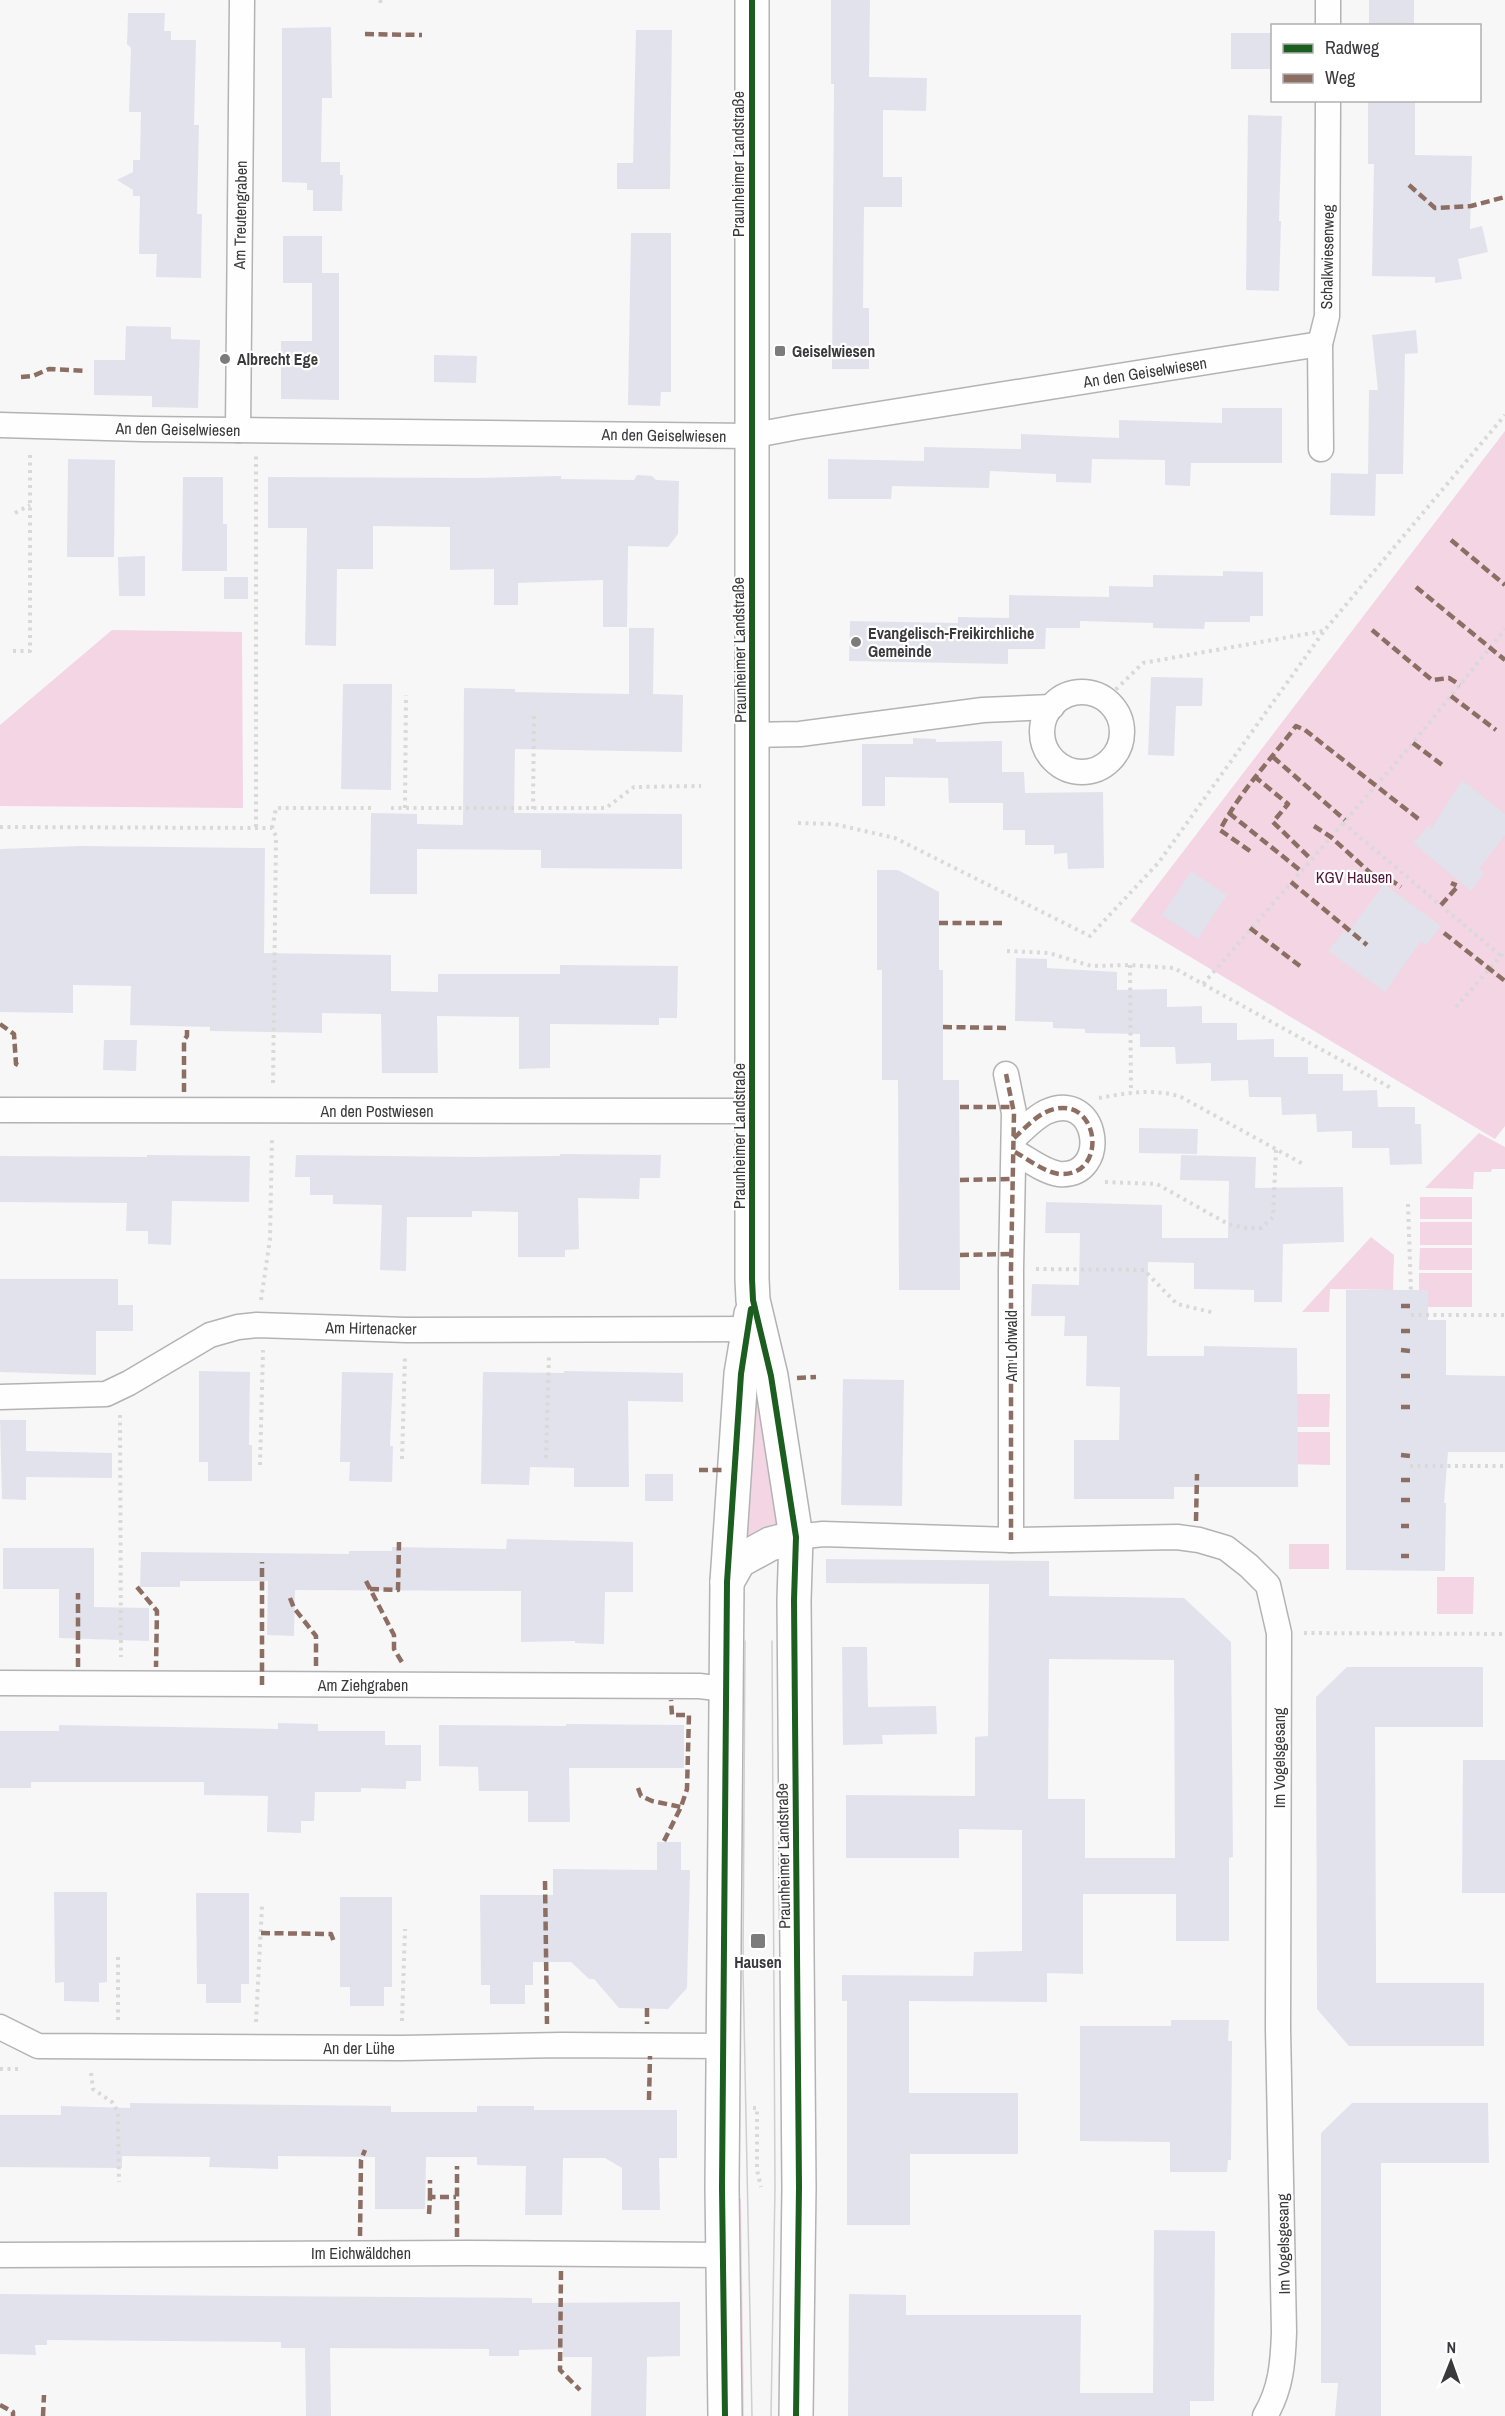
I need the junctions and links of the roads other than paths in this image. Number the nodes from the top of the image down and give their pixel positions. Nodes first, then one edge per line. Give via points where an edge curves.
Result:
1 (242, 0) edge
2 (752, 0) edge
3 (1328, 0) edge
4 (1328, 24) edge
5 (1328, 102) edge
6 (1320, 344) junction
7 (0, 425) edge
8 (247, 430) junction
9 (750, 436) junction
10 (1321, 449) dead end
11 (1052, 706) junction
12 (753, 735) junction
13 (1006, 1074) dead end
14 (0, 1110) edge
15 (753, 1111) junction
16 (1015, 1145) junction
17 (754, 1320) junction
18 (0, 1397) edge
19 (796, 1537) junction
20 (1011, 1540) junction
21 (727, 1582) junction
22 (0, 1683) edge
23 (726, 1689) junction
24 (0, 2027) edge
25 (723, 2046) junction
26 (0, 2255) edge
27 (723, 2255) junction
28 (725, 2416) edge
29 (796, 2416) edge
30 (1265, 2416) edge

1 - 8 street, Am Treutengraben
2 - 9 main road, Praunheimer Landstraße
3 - 4 street
5 - 6 street, Schalkwiesenweg via 1327,316
6 - 9 street, An den Geiselwiesen
6 - 10 street, Schalkwiesenweg
7 - 8 street, An den Geiselwiesen
8 - 9 street, An den Geiselwiesen
9 - 12 main road, Praunheimer Landstraße
11 - 11 street, Praunheimer Landstraße via 1069,694 1082,692 1106,700 1121,721 1120,747 1112,759 1089,772 1063,768 1052,759 1042,734
11 - 12 street, Praunheimer Landstraße via 983,710 800,734
12 - 15 main road, Praunheimer Landstraße
13 - 16 street, Am Lohwald via 1014,1113
14 - 15 street, An den Postwiesen
15 - 17 main road, Praunheimer Landstraße
16 - 16 street via 1043,1113 1065,1108 1085,1119 1094,1140 1090,1157 1078,1169 1061,1174 1047,1171
16 - 20 street, Am Lohwald
17 - 18 street, Am Hirtenacker via 550,1330 238,1327 210,1335 106,1394
17 - 19 main road, Praunheimer Landstraße via 771,1376
17 - 21 main road, Praunheimer Landstraße via 741,1374
19 - 20 street, Im Vogelsgesang via 823,1534
19 - 21 main road via 770,1544 739,1561
19 - 29 main road, Praunheimer Landstraße
20 - 30 street, Im Vogelsgesang via 1177,1537 1226,1548 1268,1585 1279,1633 1278,2029 1284,2332 1282,2374
21 - 23 main road, Praunheimer Landstraße
22 - 23 street, Am Ziehgraben
23 - 25 main road, Praunheimer Landstraße
24 - 25 street, An der Lühe via 38,2046
25 - 27 main road, Praunheimer Landstraße
26 - 27 street, Im Eichwäldchen
27 - 28 main road, Praunheimer Landstraße

